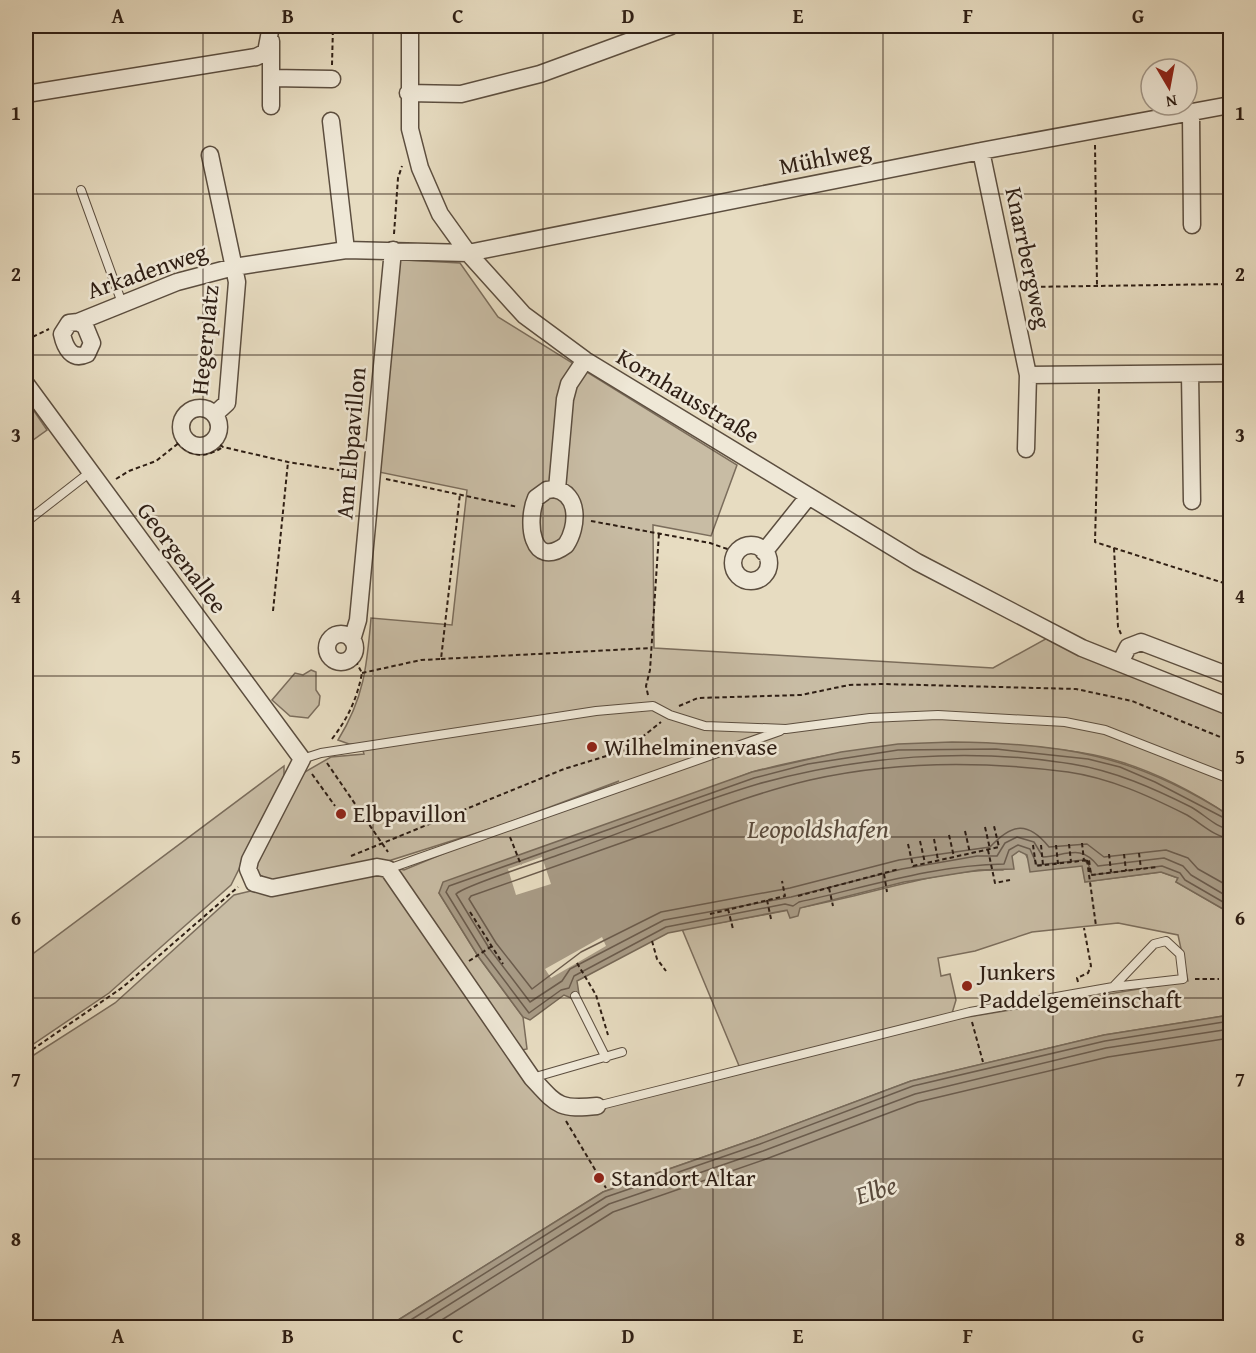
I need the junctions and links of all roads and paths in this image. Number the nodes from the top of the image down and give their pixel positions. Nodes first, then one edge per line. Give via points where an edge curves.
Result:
1 (333, 26) edge
2 (410, 26) edge
3 (671, 26) edge
4 (271, 30) edge
5 (639, 32) edge
6 (271, 78) junction
7 (332, 79) joint
8 (408, 93) junction
9 (26, 94) edge
10 (1230, 105) edge
11 (271, 106) dead end
12 (1199, 111) edge
13 (1168, 117) edge
14 (1191, 117) edge
15 (331, 121) dead end
16 (1095, 130) junction
17 (981, 151) junction
18 (210, 155) dead end
19 (81, 190) dead end
20 (1192, 225) dead end
21 (346, 250) junction
22 (393, 250) junction
23 (468, 253) junction
24 (234, 267) junction
25 (1230, 284) edge
26 (1097, 286) junction
27 (1010, 288) junction
28 (122, 303) junction
29 (71, 326) joint
30 (26, 340) edge
31 (585, 360) junction
32 (1230, 373) edge
33 (1100, 374) junction
34 (1190, 374) junction
35 (1028, 375) junction
36 (26, 384) edge
37 (215, 414) junction
38 (181, 440) junction
39 (219, 443) junction
40 (1026, 449) dead end
41 (288, 462) junction
42 (89, 473) junction
43 (371, 476) junction
44 (101, 489) junction
45 (557, 489) junction
46 (460, 494) junction
47 (808, 497) junction
48 (1192, 501) dead end
49 (533, 508) junction
50 (573, 518) junction
51 (26, 522) edge
52 (659, 533) junction
53 (1114, 548) junction
54 (736, 552) junction
55 (765, 552) junction
56 (1230, 585) edge
57 (273, 611) dead end
58 (1128, 647) junction
59 (352, 648) joint
60 (651, 648) junction
61 (441, 659) junction
62 (1120, 663) junction
63 (362, 673) junction
64 (1230, 676) edge
65 (653, 706) junction
66 (1230, 707) edge
67 (670, 715) junction
68 (786, 729) junction
69 (1230, 741) edge
70 (321, 753) junction
71 (302, 759) junction
72 (1230, 779) edge
73 (335, 806) dead end
74 (506, 826) junction
75 (994, 826) dead end
76 (985, 827) dead end
77 (965, 831) dead end
78 (949, 835) dead end
79 (934, 839) dead end
80 (920, 841) dead end
81 (383, 842) junction
82 (1082, 843) dead end
83 (908, 844) dead end
84 (1069, 844) dead end
85 (1041, 845) dead end
86 (1056, 845) dead end
87 (1033, 846) dead end
88 (989, 849) junction
89 (1139, 853) dead end
90 (970, 854) junction
91 (1109, 854) dead end
92 (1124, 854) dead end
93 (349, 856) dead end
94 (954, 857) junction
95 (938, 861) junction
96 (1085, 861) junction
97 (1071, 862) junction
98 (925, 863) junction
99 (1058, 864) junction
100 (521, 865) dead end
101 (1043, 865) junction
102 (1157, 867) dead end
103 (388, 869) junction
104 (899, 869) dead end
105 (1141, 869) junction
106 (1126, 871) junction
107 (1111, 872) junction
108 (884, 873) junction
109 (251, 876) junction
110 (1010, 880) dead end
111 (782, 881) dead end
112 (829, 888) junction
113 (887, 892) dead end
114 (798, 897) dead end
115 (767, 900) junction
116 (833, 906) dead end
117 (728, 909) junction
118 (470, 912) dead end
119 (710, 914) dead end
120 (771, 919) dead end
121 (1096, 926) dead end
122 (1084, 928) dead end
123 (733, 929) dead end
124 (652, 941) dead end
125 (492, 946) junction
126 (478, 956) dead end
127 (577, 963) dead end
128 (503, 964) dead end
129 (666, 971) dead end
130 (1184, 979) junction
131 (1219, 979) dead end
132 (1113, 987) junction
133 (1081, 993) junction
134 (575, 996) dead end
135 (970, 1012) junction
136 (26, 1054) edge
137 (614, 1055) junction
138 (982, 1062) dead end
139 (532, 1078) junction
140 (556, 1104) junction
141 (597, 1106) joint
142 (606, 1188) dead end

1 - 7 path
2 - 8 street, Kornhausstraße
3 - 5 street
4 - 6 street
4 - 9 street via 266,52 256,57
5 - 8 street via 540,74 461,94
6 - 7 street
6 - 11 street
8 - 23 street, Kornhausstraße via 410,129 420,168 440,214
10 - 12 street, Mühlweg
13 - 16 street, Mühlweg
14 - 20 street
15 - 21 street
16 - 17 street, Mühlweg
16 - 26 path
17 - 23 street, Mühlweg
17 - 27 street, Knarrbergweg
18 - 24 street, Arkadenweg
19 - 28 lane
21 - 22 street, Arkadenweg
21 - 24 street, Arkadenweg
22 - 23 street, Arkadenweg
22 - 43 street, Am Elbpavillon
23 - 31 street, Kornhausstraße via 524,315
24 - 28 street, Arkadenweg via 177,282
24 - 37 street, Hegerplatz via 237,282 227,403
25 - 26 path
26 - 27 path
27 - 35 street, Knarrbergweg
28 - 29 street, Arkadenweg
29 - 30 path via 47,329
31 - 45 street via 569,384 565,399
31 - 47 street, Kornhausstraße
32 - 34 street
33 - 34 street
33 - 35 street
33 - 53 path via 1095,542
34 - 48 street
35 - 40 street, Knarrbergweg
36 - 42 street, Georgenallee
37 - 38 street, Hegerplatz via 201,407 190,410 181,426
37 - 39 street, Hegerplatz via 220,428
38 - 39 street via 196,445
38 - 39 path via 186,453 200,455 212,454
38 - 44 path via 156,461 129,471
39 - 41 path
41 - 43 path
41 - 57 path
42 - 44 street, Georgenallee
42 - 51 lane
43 - 46 path
43 - 59 street, Am Elbpavillon
44 - 71 street, Georgenallee
45 - 49 street via 541,493
45 - 50 street via 571,498
46 - 49 path
46 - 61 path
47 - 55 street
47 - 62 street, Kornhausstraße via 917,562 1082,648
49 - 50 street via 532,539 547,552 566,546
50 - 52 path
52 - 54 path
52 - 60 path
53 - 56 path
53 - 58 path via 1118,627
54 - 55 street via 752,545
54 - 55 street via 733,569 740,578 752,582 767,572 769,560
58 - 62 street
58 - 64 street via 1141,642
59 - 63 path
60 - 61 path
60 - 65 path via 646,686
61 - 63 path
62 - 66 street, Kornhausstraße
63 - 70 path via 351,711
65 - 67 lane
65 - 70 lane via 596,711
67 - 68 lane via 705,726
67 - 69 path via 682,703 698,698 801,695 849,685 1065,688 1132,701
67 - 81 path via 626,750 564,769
68 - 72 lane via 870,718 938,715 1065,722 1106,730
68 - 74 lane
70 - 71 lane
70 - 81 path
71 - 73 path
71 - 109 street via 250,860
74 - 100 path
74 - 103 lane
75 - 88 path via 999,847
76 - 88 path
77 - 90 path
78 - 94 path
79 - 95 path
80 - 98 path
81 - 93 path
82 - 96 path
83 - 98 path via 913,866
84 - 97 path
85 - 101 path
86 - 99 path
87 - 101 path via 1036,866
88 - 90 path
88 - 110 path via 995,883
89 - 105 path
90 - 94 path
91 - 107 path
92 - 106 path
94 - 95 path
95 - 98 path
96 - 97 path
96 - 107 path via 1091,875
96 - 121 path
97 - 99 path
99 - 101 path
102 - 105 path
103 - 109 street via 377,867 272,888 254,883
103 - 139 street
104 - 108 path
105 - 106 path
106 - 107 path
108 - 112 path
108 - 113 path
109 - 136 path via 123,987
111 - 115 path via 785,896
112 - 114 path
112 - 116 path
115 - 117 path
115 - 120 path
117 - 119 path
117 - 123 path
118 - 125 path
122 - 133 path via 1091,966 1088,973 1077,978
124 - 129 path via 657,959
125 - 126 path
125 - 128 path
127 - 137 path via 596,995
130 - 131 path
130 - 132 lane
130 - 132 lane via 1177,950 1166,941 1159,941
132 - 133 lane
133 - 135 lane
134 - 137 lane
135 - 138 path
135 - 141 lane
137 - 139 lane
139 - 140 street
140 - 141 street via 576,1108
140 - 142 path

